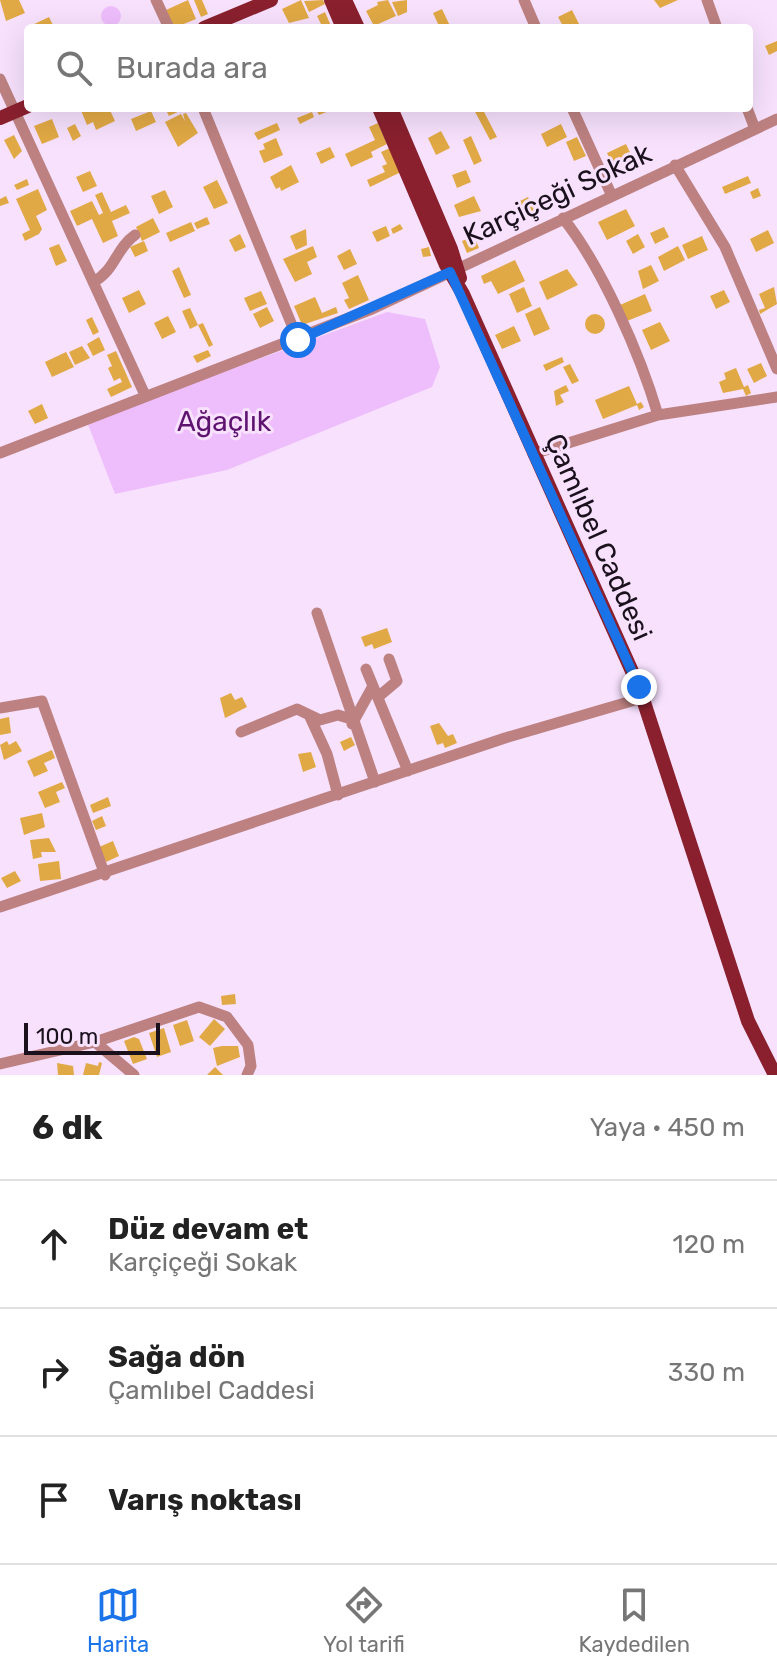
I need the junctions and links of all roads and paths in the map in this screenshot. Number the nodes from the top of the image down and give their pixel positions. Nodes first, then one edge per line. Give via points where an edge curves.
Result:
1 (156, 0) edge
2 (271, 0) edge
3 (331, 0) edge
4 (345, 0) edge
5 (524, 0) edge
6 (707, 0) edge
7 (167, 24) edge
8 (214, 24) edge
9 (341, 24) edge
10 (356, 24) edge
11 (534, 24) edge
12 (716, 24) edge
13 (0, 79) edge
14 (21, 109) edge
15 (205, 112) edge
16 (381, 112) edge
17 (393, 112) edge
18 (574, 112) edge
19 (749, 112) edge
20 (0, 118) edge
21 (777, 119) edge
22 (755, 129) junction
23 (675, 165) junction
24 (611, 194) junction
25 (563, 218) junction
26 (135, 235) dead end
27 (454, 270) junction
28 (93, 282) junction
29 (298, 340) junction
30 (777, 369) edge
31 (145, 395) junction
32 (777, 397) edge
33 (658, 415) junction
34 (0, 453) edge
35 (533, 454) junction
36 (317, 613) dead end
37 (389, 659) dead end
38 (366, 669) dead end
39 (376, 691) junction
40 (642, 698) junction
41 (0, 708) edge
42 (310, 717) junction
43 (352, 722) junction
44 (241, 732) dead end
45 (408, 771) junction
46 (375, 782) junction
47 (338, 795) junction
48 (105, 875) junction
49 (0, 907) edge
50 (95, 1042) junction
51 (0, 1064) edge
52 (134, 1075) edge
53 (247, 1075) edge
54 (775, 1075) edge

1 - 7 street
2 - 8 main road
3 - 9 main road
4 - 10 main road
5 - 11 street
6 - 12 street
13 - 14 street
14 - 20 main road
14 - 28 street
15 - 29 street
16 - 27 main road
17 - 27 main road
18 - 24 street
19 - 22 street
21 - 22 street, Karçiçeği Sokak
22 - 23 street, Karçiçeği Sokak
23 - 24 street, Karçiçeği Sokak
23 - 30 street via 725,247
24 - 25 street, Karçiçeği Sokak
25 - 27 street, Karçiçeği Sokak
25 - 33 street via 588,255 646,375
26 - 28 street via 123,245 107,275
27 - 29 street, Karçiçeği Sokak
27 - 35 main road, Çamlıbel Caddesi
28 - 31 street
29 - 31 street, Karçiçeği Sokak
31 - 34 street, Karçiçeği Sokak
32 - 33 street
33 - 35 street
35 - 40 main road, Çamlıbel Caddesi
36 - 43 street
37 - 39 street via 397,681
38 - 39 street
39 - 43 street
39 - 45 street
40 - 45 street
40 - 54 main road, Çamlıbel Caddesi via 748,1021
41 - 48 street via 42,701
42 - 43 street via 338,715
42 - 44 street via 297,709 286,711
42 - 47 street
43 - 46 street
45 - 46 street
46 - 47 street
47 - 48 street
48 - 49 street
50 - 51 street
50 - 52 street
50 - 53 street via 199,1007 227,1017 248,1045

